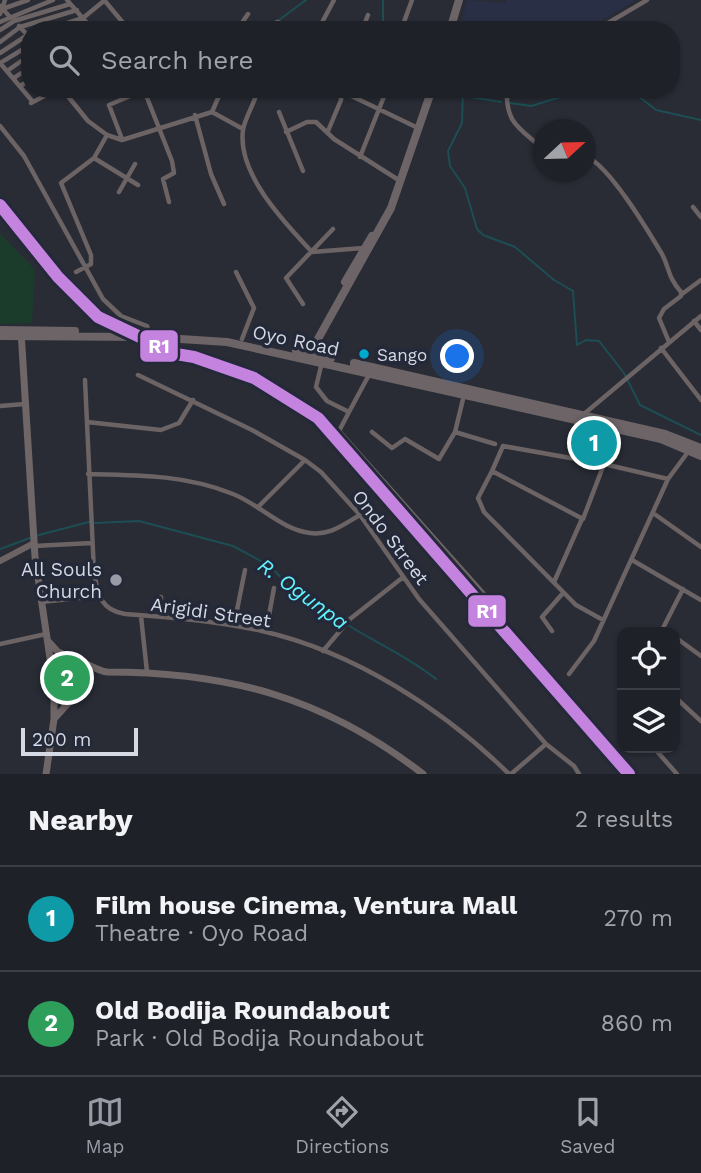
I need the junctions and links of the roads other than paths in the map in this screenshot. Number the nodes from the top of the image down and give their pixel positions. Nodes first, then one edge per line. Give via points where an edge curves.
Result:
1 (5, 0) edge
2 (25, 0) edge
3 (53, 0) edge
4 (105, 0) edge
5 (334, 0) edge
6 (412, 0) edge
7 (456, 0) edge
8 (647, 0) edge
9 (68, 2) edge
10 (1, 10) edge
11 (77, 10) junction
12 (248, 14) dead end
13 (368, 15) dead end
14 (10, 16) junction
15 (83, 18) junction
16 (15, 21) junction
17 (40, 21) edge
18 (74, 21) edge
19 (85, 21) edge
20 (122, 21) edge
21 (243, 21) edge
22 (323, 21) edge
23 (366, 21) edge
24 (404, 21) edge
25 (450, 21) edge
26 (611, 21) edge
27 (0, 22) edge
28 (20, 27) joint
29 (0, 30) edge
30 (21, 41) edge
31 (0, 42) edge
32 (21, 50) edge
33 (0, 53) edge
34 (21, 61) edge
35 (0, 63) edge
36 (7, 71) junction
37 (21, 73) edge
38 (14, 78) junction
39 (20, 86) edge
40 (67, 98) edge
41 (125, 98) edge
42 (148, 98) edge
43 (218, 98) edge
44 (255, 98) edge
45 (341, 98) edge
46 (356, 98) edge
47 (384, 98) edge
48 (425, 98) edge
49 (506, 98) edge
50 (379, 110) junction
51 (212, 112) junction
52 (279, 112) dead end
53 (195, 115) junction
54 (0, 125) edge
55 (159, 127) junction
56 (417, 128) junction
57 (243, 129) junction
58 (328, 131) junction
59 (286, 132) junction
60 (107, 135) junction
61 (122, 140) junction
62 (533, 140) edge
63 (360, 157) junction
64 (94, 158) junction
65 (596, 162) edge
66 (135, 164) dead end
67 (303, 171) dead end
68 (127, 177) junction
69 (397, 179) junction
70 (138, 185) dead end
71 (119, 192) dead end
72 (169, 201) dead end
73 (224, 204) dead end
74 (693, 207) dead end
75 (701, 217) edge
76 (333, 229) dead end
77 (363, 248) junction
78 (312, 252) junction
79 (86, 266) junction
80 (76, 272) dead end
81 (236, 272) dead end
82 (701, 280) edge
83 (682, 295) junction
84 (303, 304) dead end
85 (335, 305) junction
86 (701, 316) edge
87 (694, 321) junction
88 (0, 330) edge
89 (701, 330) edge
90 (21, 333) junction
91 (151, 335) junction
92 (0, 336) edge
93 (242, 339) junction
94 (317, 342) junction
95 (669, 342) junction
96 (662, 348) junction
97 (306, 354) junction
98 (324, 359) junction
99 (370, 372) junction
100 (138, 374) dead end
101 (85, 380) dead end
102 (464, 394) junction
103 (476, 394) junction
104 (193, 400) junction
105 (701, 400) edge
106 (25, 404) junction
107 (0, 407) edge
108 (349, 412) junction
109 (582, 415) junction
110 (87, 422) junction
111 (372, 432) dead end
112 (455, 432) junction
113 (495, 444) dead end
114 (697, 445) edge
115 (701, 456) edge
116 (305, 460) junction
117 (604, 464) junction
118 (492, 471) junction
119 (88, 474) junction
120 (668, 479) junction
121 (259, 506) junction
122 (653, 513) junction
123 (360, 515) junction
124 (583, 519) junction
125 (34, 540) junction
126 (92, 543) junction
127 (701, 547) edge
128 (17, 553) junction
129 (35, 557) junction
130 (632, 560) junction
131 (0, 561) edge
132 (245, 570) dead end
133 (402, 578) junction
134 (554, 582) junction
135 (274, 588) dead end
136 (683, 589) junction
137 (563, 593) junction
138 (99, 596) junction
139 (162, 597) dead end
140 (701, 600) edge
141 (41, 602) junction
142 (493, 604) dead end
143 (141, 615) junction
144 (161, 617) junction
145 (603, 620) junction
146 (234, 625) junction
147 (663, 627) edge
148 (552, 631) dead end
149 (266, 632) junction
150 (47, 637) junction
151 (680, 641) edge
152 (0, 644) edge
153 (323, 651) junction
154 (701, 656) edge
155 (76, 660) junction
156 (51, 665) junction
157 (107, 672) junction
158 (147, 672) junction
159 (569, 674) dead end
160 (86, 685) junction
161 (54, 693) junction
162 (74, 697) junction
163 (680, 701) edge
164 (54, 719) junction
165 (701, 720) edge
166 (546, 744) junction
167 (658, 753) edge
168 (46, 774) edge
169 (423, 774) edge
170 (510, 774) edge
171 (579, 774) edge
172 (677, 774) edge

1 - 10 street
2 - 10 street
3 - 14 street
4 - 15 street
4 - 20 street
5 - 22 street
6 - 24 street
7 - 25 main road
8 - 26 street
9 - 11 street
9 - 16 street
10 - 14 street
11 - 15 street
11 - 17 street
12 - 21 street
13 - 23 street
14 - 16 street
14 - 27 street
15 - 18 street
15 - 19 street
16 - 28 street
16 - 29 street
28 - 31 street
30 - 33 street
32 - 35 street
34 - 36 street
35 - 36 street
36 - 38 street
37 - 38 street
38 - 39 street
40 - 60 street
41 - 61 street via 108,105
42 - 55 street
43 - 51 street
44 - 57 street
45 - 58 street
46 - 50 street
47 - 50 street
48 - 56 main road
49 - 62 street via 514,122
50 - 56 street
50 - 63 street
51 - 53 street
51 - 57 street
52 - 59 street
53 - 55 street
53 - 73 street
54 - 79 street via 24,156
55 - 61 street
55 - 72 street via 174,173 163,179
56 - 69 main road
56 - 85 main road via 391,208
57 - 78 street via 258,188
58 - 59 street via 312,121
58 - 63 street
59 - 67 street
60 - 61 street
60 - 64 street
63 - 69 street
64 - 68 street
64 - 79 street via 61,183 89,247 92,261
65 - 83 street via 640,215
66 - 68 street
68 - 70 street
68 - 71 street
69 - 77 main road
74 - 75 street
76 - 78 street
77 - 78 street
77 - 85 main road
78 - 84 street via 286,278
79 - 80 street
79 - 91 street via 108,306 147,326
81 - 93 street via 254,308
82 - 83 street
83 - 95 street via 659,318
85 - 94 main road
85 - 97 main road
86 - 87 street
87 - 89 street
87 - 95 street
88 - 90 main road, Oyo Road
90 - 91 main road, Oyo Road
90 - 92 main road, Oyo Road
90 - 106 main road
91 - 93 main road, Oyo Road
91 - 97 main road, Oyo Road
93 - 97 main road, Oyo Road
94 - 97 main road
94 - 98 main road
95 - 96 street
96 - 105 street
96 - 109 street
97 - 98 main road, Oyo Road
98 - 99 main road, Oyo Road
98 - 103 main road, Oyo Road
98 - 108 street via 316,387 327,401
99 - 102 main road, Oyo Road
99 - 108 street
100 - 104 street, Ondo Street
101 - 110 street
102 - 103 main road, Oyo Road
102 - 112 street
103 - 109 main road, Oyo Road
103 - 114 main road, Oyo Road
104 - 110 street via 178,423 161,430
104 - 116 street, Ondo Street
106 - 107 street
106 - 125 main road
108 - 142 street via 339,431
109 - 114 main road, Oyo Road
110 - 119 street
111 - 112 street via 392,448 405,439 437,459
112 - 113 street
114 - 115 main road, Oyo Road
114 - 120 street
116 - 121 street
116 - 123 street, Ondo Street
117 - 118 street via 503,446
117 - 120 street
117 - 124 street
118 - 124 street
118 - 134 street via 480,492 479,505
119 - 121 street via 174,478
119 - 126 street
120 - 122 street
121 - 123 street via 307,533 326,533
122 - 127 street
122 - 130 street
123 - 133 street, Ondo Street
124 - 134 street
125 - 126 street
125 - 128 street
125 - 129 main road
126 - 138 street
128 - 129 street
128 - 131 street
129 - 141 main road
130 - 136 street
130 - 145 street
132 - 146 street
133 - 153 street via 350,619
133 - 166 street, Ondo Street
134 - 137 street
135 - 149 street
136 - 140 street
136 - 147 street
137 - 145 street
137 - 148 street via 542,617
138 - 141 street
138 - 143 street, Arigidi Street via 108,609
139 - 144 street
141 - 150 main road
143 - 144 street, Arigidi Street
143 - 158 street
144 - 146 street, Arigidi Street
145 - 159 street via 594,641
146 - 149 street, Arigidi Street
149 - 153 street, Arigidi Street
150 - 152 street
150 - 155 main road via 58,653
150 - 156 main road
151 - 154 street
153 - 170 street, Arigidi Street via 368,672 452,723
155 - 156 main road via 59,659
155 - 157 main road
155 - 160 main road via 86,670
156 - 161 main road via 47,679
157 - 158 main road
157 - 160 main road
158 - 169 main road via 220,679 261,689 346,724
160 - 162 main road
161 - 162 main road
161 - 164 main road
162 - 164 main road
163 - 165 street
164 - 168 main road
166 - 170 street
166 - 171 street, Ondo Street
167 - 172 street

